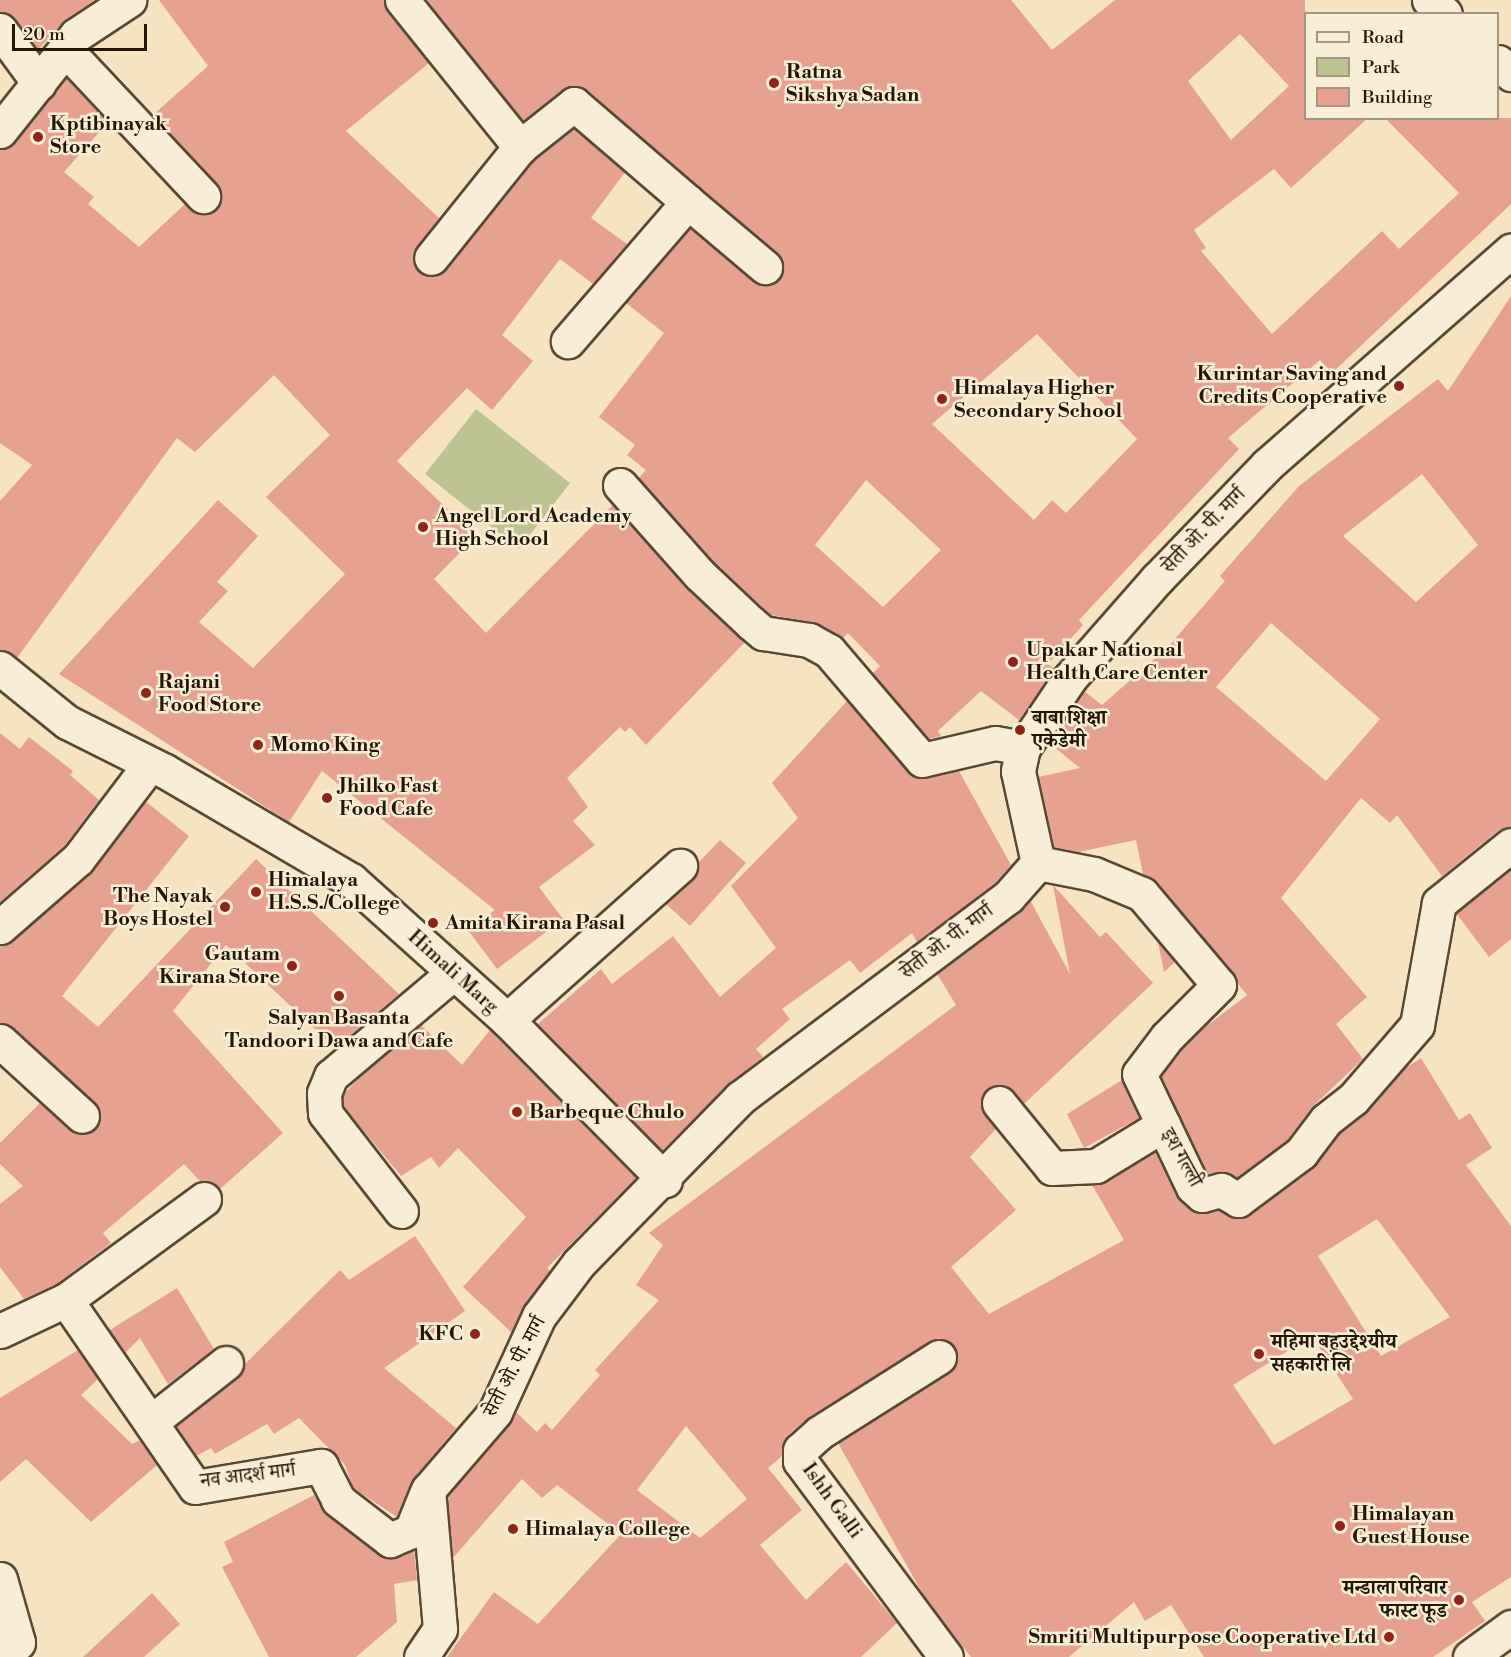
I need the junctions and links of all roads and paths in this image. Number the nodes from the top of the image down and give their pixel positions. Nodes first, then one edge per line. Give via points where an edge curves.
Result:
1 (129, 0) edge
2 (402, 0) edge
3 (1429, 0) edge
4 (1443, 12) edge
5 (0, 30) edge
6 (65, 49) junction
7 (1499, 64) edge
8 (1511, 74) edge
9 (39, 83) junction
10 (0, 131) edge
11 (520, 147) junction
12 (202, 196) dead end
13 (688, 202) junction
14 (1511, 251) edge
15 (431, 258) dead end
16 (765, 267) dead end
17 (568, 341) dead end
18 (620, 485) dead end
19 (0, 668) edge
20 (1023, 748) junction
21 (150, 764) junction
22 (1511, 845) edge
23 (1038, 863) junction
24 (680, 866) dead end
25 (0, 927) edge
26 (452, 974) junction
27 (507, 1020) junction
28 (0, 1041) edge
29 (999, 1103) dead end
30 (82, 1116) dead end
31 (1163, 1125) junction
32 (665, 1180) junction
33 (204, 1199) dead end
34 (401, 1211) dead end
35 (66, 1300) junction
36 (0, 1331) edge
37 (939, 1357) dead end
38 (226, 1363) dead end
39 (152, 1421) junction
40 (428, 1490) junction
41 (0, 1579) edge
42 (1511, 1627) edge
43 (4, 1657) edge
44 (421, 1657) edge
45 (946, 1657) edge
46 (1470, 1657) edge

1 - 6 street via 76,35
2 - 11 street
3 - 4 street
5 - 9 street
6 - 9 street
6 - 12 street
7 - 8 street
9 - 10 street
11 - 13 street via 574,104
11 - 15 street
13 - 16 street
13 - 17 street
14 - 20 street, सेती ओ. पी. मार्ग via 1259,473 1070,678
18 - 20 street via 700,575 763,633 809,640 829,651 922,759 995,743
19 - 21 street, Himali Marg via 67,722
20 - 23 street, सेती ओ. पी. मार्ग via 1018,771
21 - 25 street via 78,859
21 - 26 street, Himali Marg via 351,880
22 - 31 street, इश गल्ली via 1439,903 1417,1025 1353,1099 1326,1120 1301,1153 1238,1200 1221,1190 1202,1195 1193,1187
23 - 31 street, इश गल्ली via 1094,874 1142,894 1219,985 1167,1037 1139,1074
23 - 32 street, सेती ओ. पी. मार्ग via 1008,897 740,1098
24 - 27 street
26 - 27 street, Himali Marg
26 - 34 street via 331,1076 324,1093 325,1113
27 - 32 street, Himali Marg
28 - 30 street
29 - 31 street via 1052,1168 1096,1166
32 - 40 street, सेती ओ. पी. मार्ग via 579,1263 539,1316 495,1412
33 - 35 street
35 - 36 street
35 - 39 street, नव आदर्श मार्ग
37 - 45 street, Ishh Galli via 800,1450 800,1461
38 - 39 street
39 - 40 street, नव आदर्श मार्ग via 195,1487 321,1466 338,1500 390,1540 411,1531
40 - 44 street via 440,1629
41 - 43 street via 18,1642
42 - 46 street

